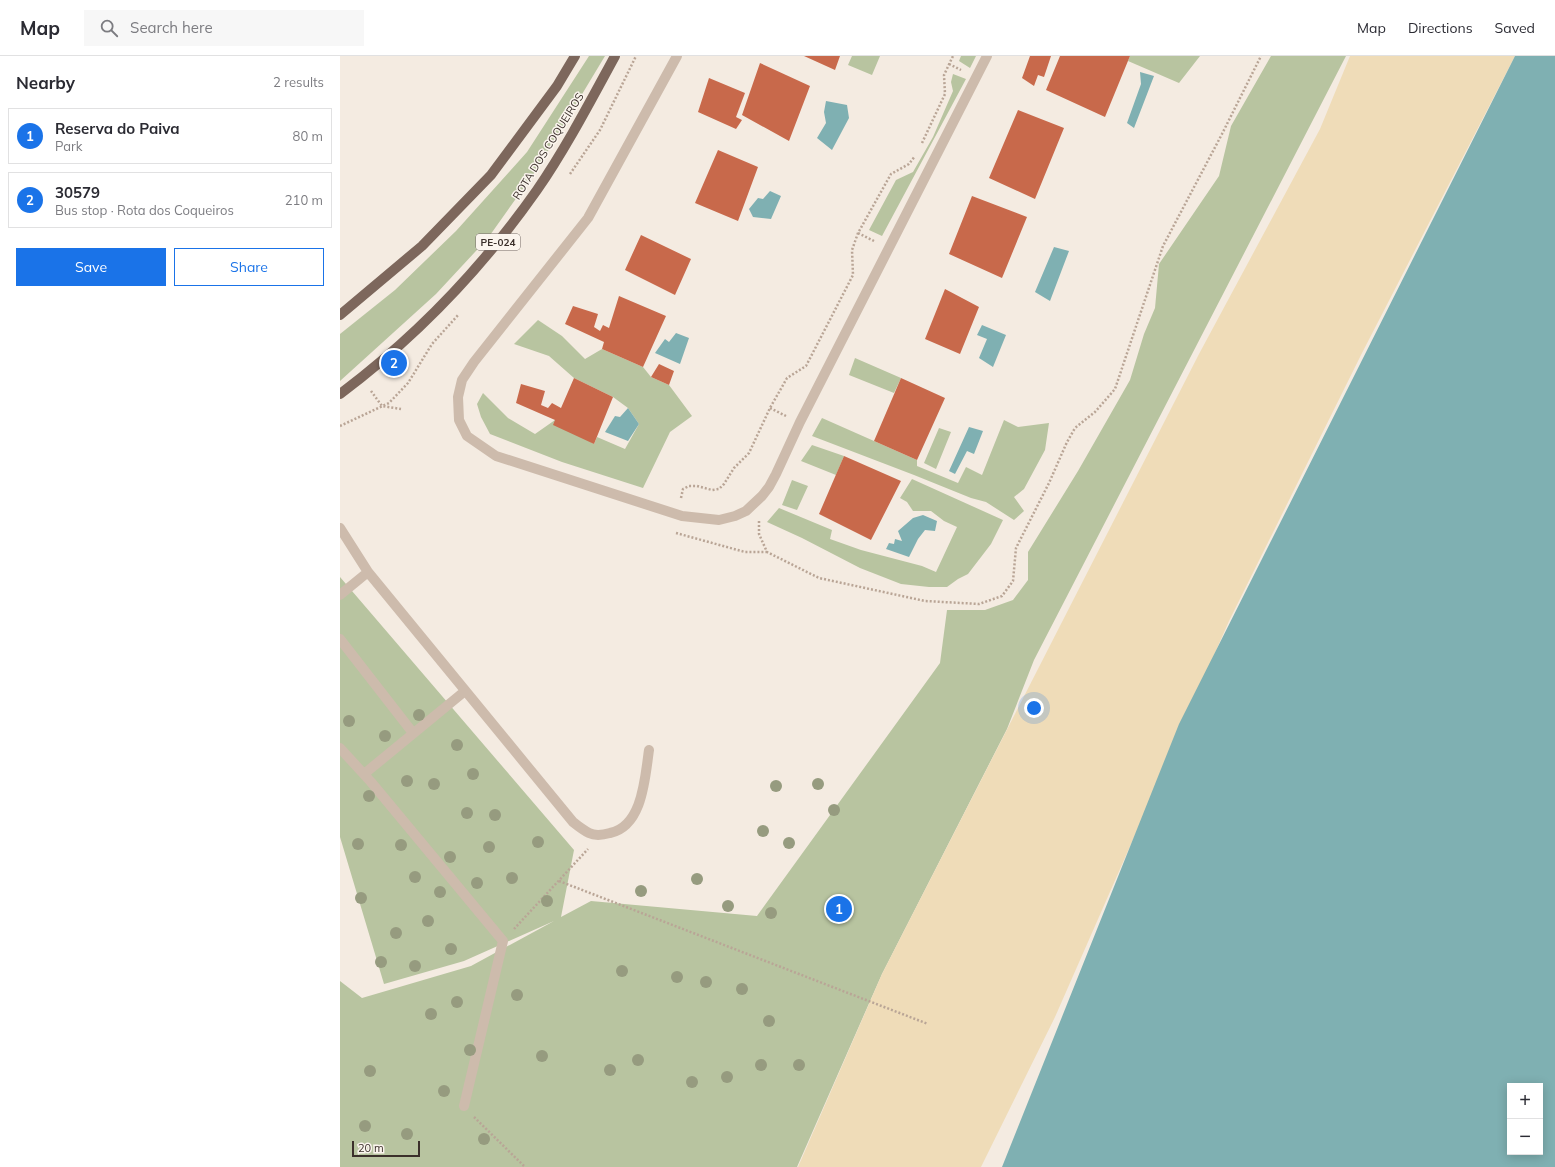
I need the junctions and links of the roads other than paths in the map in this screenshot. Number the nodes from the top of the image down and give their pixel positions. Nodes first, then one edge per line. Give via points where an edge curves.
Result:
1 (575, 56) edge
2 (615, 56) edge
3 (677, 56) edge
4 (987, 56) edge
5 (340, 315) edge
6 (340, 394) edge
7 (340, 528) edge
8 (368, 572) junction
9 (340, 595) edge
10 (340, 639) edge
11 (465, 691) junction
12 (413, 733) junction
13 (340, 748) edge
14 (649, 750) dead end
15 (364, 774) junction
16 (464, 1106) road end

1 - 5 main road via 557,86 491,175 422,246
2 - 6 main road, ROTA DOS COQUEIROS / PE-024 via 584,114 538,189 487,256 416,331
3 - 4 street via 588,218 462,380 458,397 459,420 467,436 496,456 682,516 719,520 746,511 769,487
7 - 8 street
8 - 9 street
8 - 11 street
10 - 12 street
11 - 12 street
11 - 14 street via 573,822 589,833 601,835 617,832 628,822 640,802
12 - 15 street
13 - 15 street
15 - 16 street via 503,941

